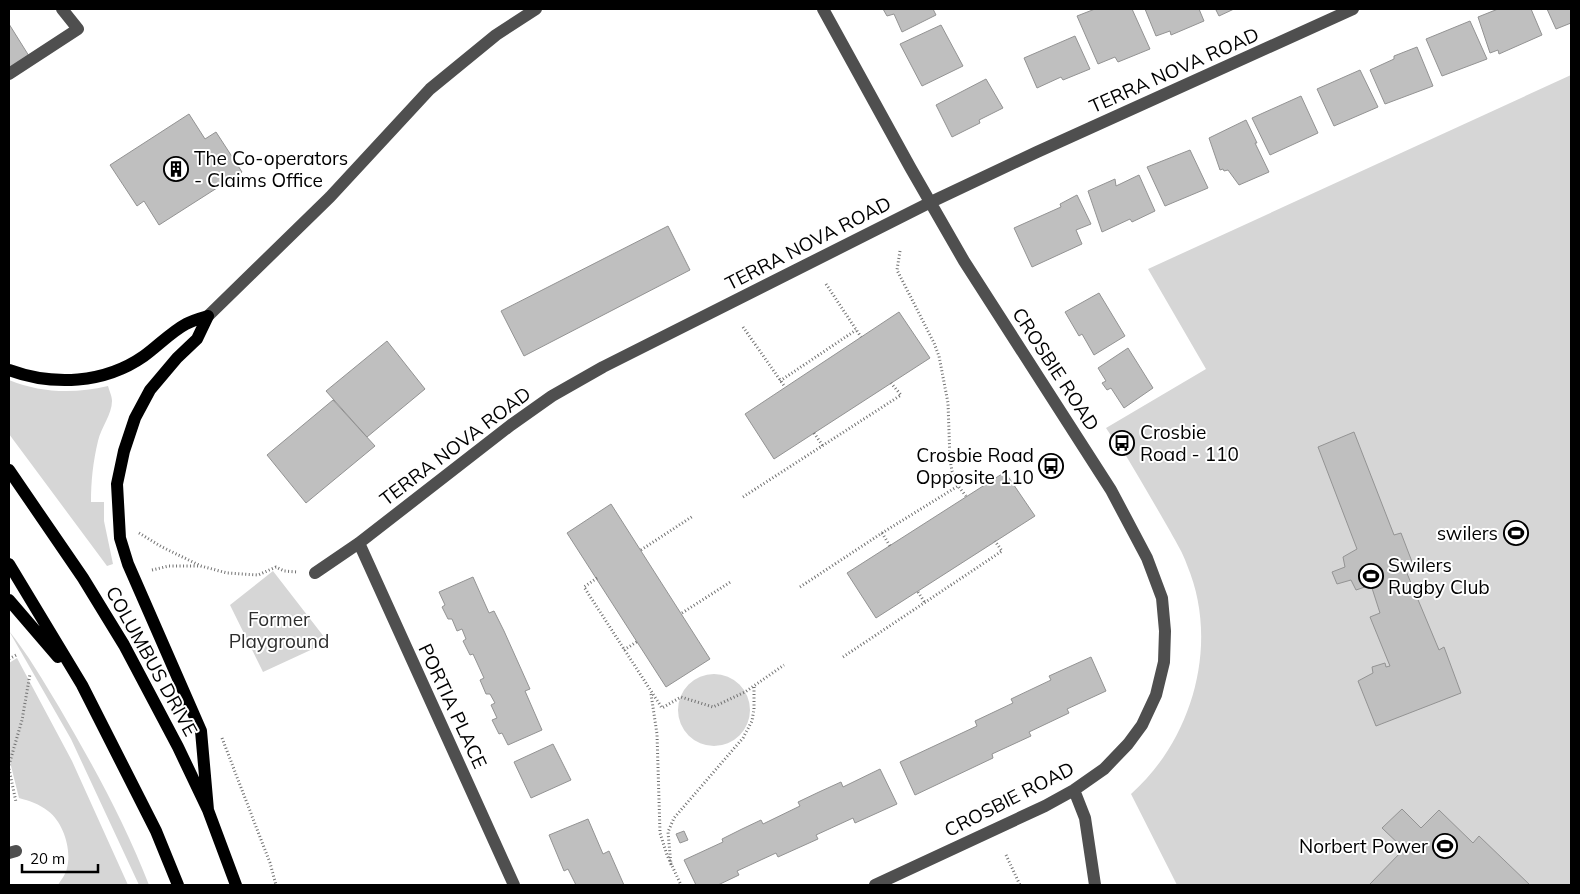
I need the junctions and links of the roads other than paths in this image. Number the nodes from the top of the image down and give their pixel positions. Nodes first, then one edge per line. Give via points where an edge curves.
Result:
1 (62, 9) edge
2 (536, 9) edge
3 (823, 9) edge
4 (1353, 9) edge
5 (9, 74) edge
6 (931, 202) junction
7 (208, 316) junction
8 (9, 370) edge
9 (9, 470) edge
10 (359, 542) junction
11 (9, 564) edge
12 (315, 573) road end
13 (9, 600) edge
14 (82, 685) junction
15 (1074, 790) junction
16 (208, 810) junction
17 (178, 885) edge
18 (236, 885) edge
19 (514, 885) edge
20 (875, 885) edge
21 (1095, 885) edge

1 - 5 street via 78,29
2 - 7 street via 496,35 430,89 330,196
3 - 6 street, CROSBIE ROAD
4 - 6 street, TERRA NOVA ROAD
6 - 10 street, TERRA NOVA ROAD via 603,367 552,396
6 - 15 street, CROSBIE ROAD via 964,261 1111,490 1147,558 1162,598 1164,662 1156,695 1142,725 1128,744 1104,769
7 - 8 main road via 187,323 142,357 114,371 84,380 56,381 27,377
7 - 16 main road via 197,339 150,390 135,418 116,484 120,538 128,564 201,731
9 - 16 main road, COLUMBUS DRIVE via 83,578 124,645
10 - 12 street, TERRA NOVA ROAD
10 - 19 street, PORTIA PLACE
11 - 14 main road
13 - 14 main road
14 - 17 main road via 156,831
15 - 20 street, CROSBIE ROAD
15 - 21 street via 1086,818
16 - 18 main road, COLUMBUS DRIVE

